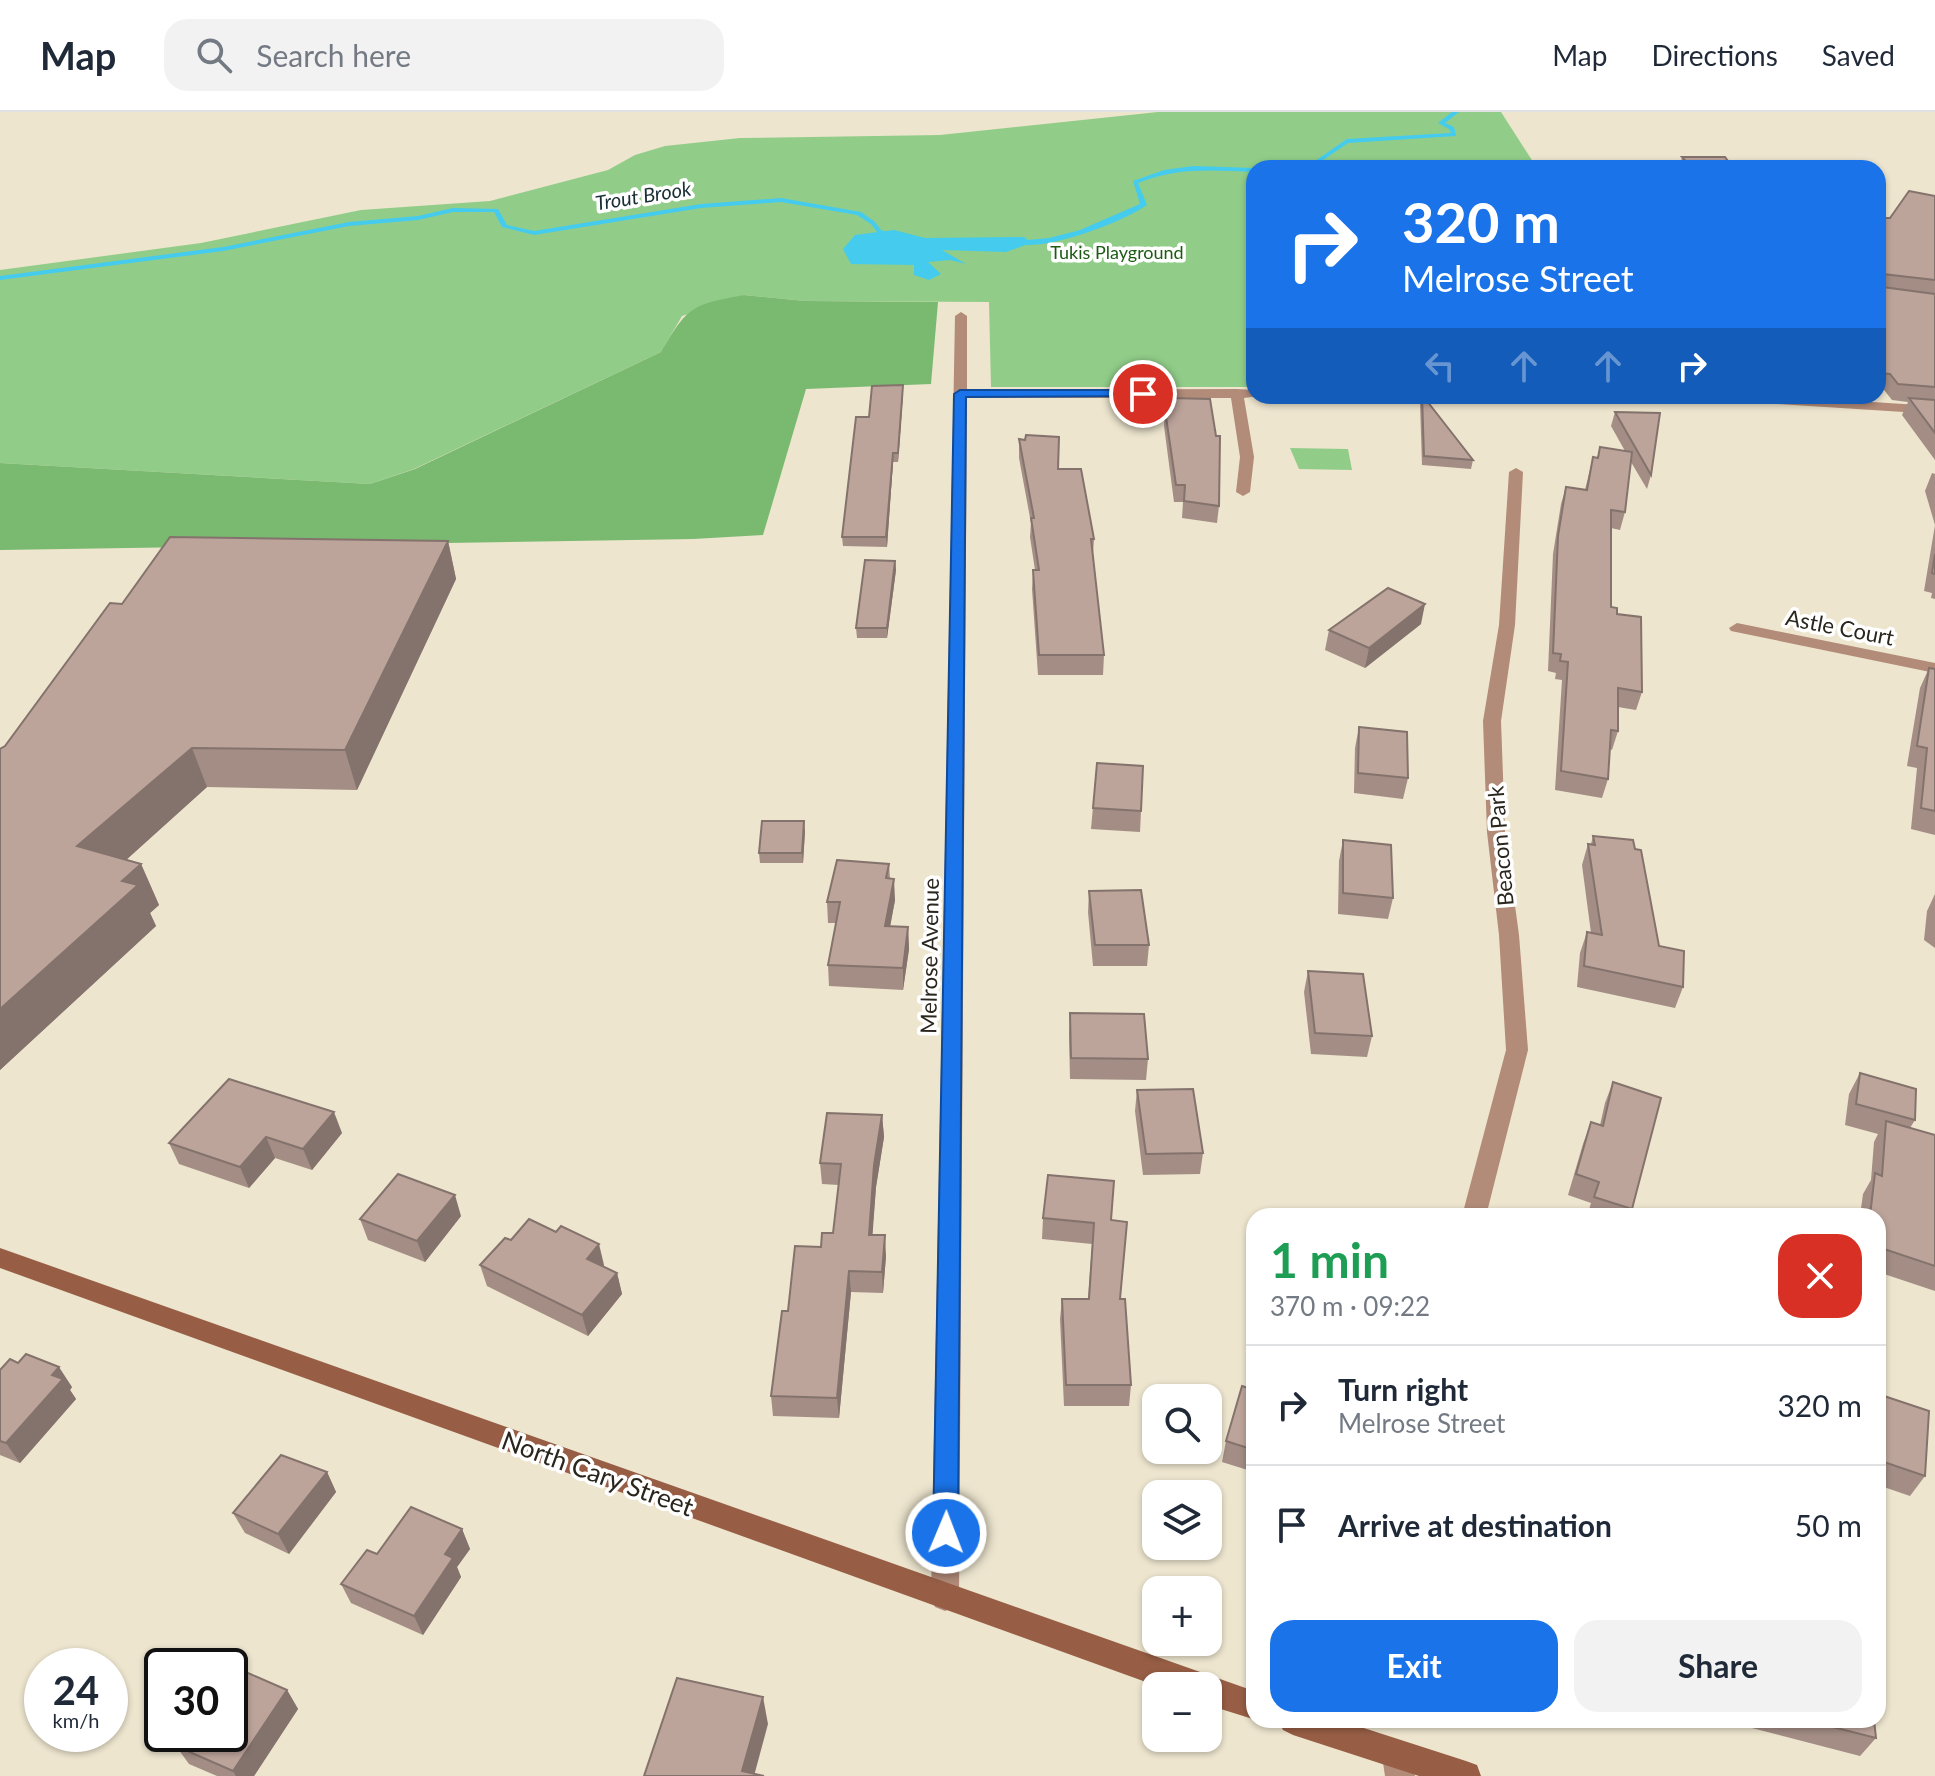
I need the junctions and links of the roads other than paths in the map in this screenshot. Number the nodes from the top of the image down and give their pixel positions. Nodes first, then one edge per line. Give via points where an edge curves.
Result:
1 (961, 316) dead end
2 (1237, 393) junction
3 (960, 394) junction
4 (1246, 394) edge
5 (1840, 404) edge
6 (1935, 410) edge
7 (1516, 472) dead end
8 (1243, 492) dead end
9 (1737, 628) dead end
10 (1935, 668) edge
11 (1476, 1208) edge
12 (0, 1258) edge
13 (945, 1597) junction
14 (1157, 1672) edge
15 (1222, 1695) edge
16 (1246, 1703) edge
17 (1340, 1728) edge
18 (1398, 1766) edge
19 (1466, 1776) edge

1 - 3 street, Melrose Avenue
2 - 3 street
2 - 4 street
2 - 8 street via 1247,457
3 - 13 street, Melrose Avenue
5 - 6 street
7 - 11 street, Beacon Park via 1507,625 1492,721 1496,832 1517,1050
9 - 10 street, Astle Court
12 - 13 street, North Cary Street
13 - 14 street, North Cary Street
15 - 16 street
17 - 18 street
18 - 19 street

